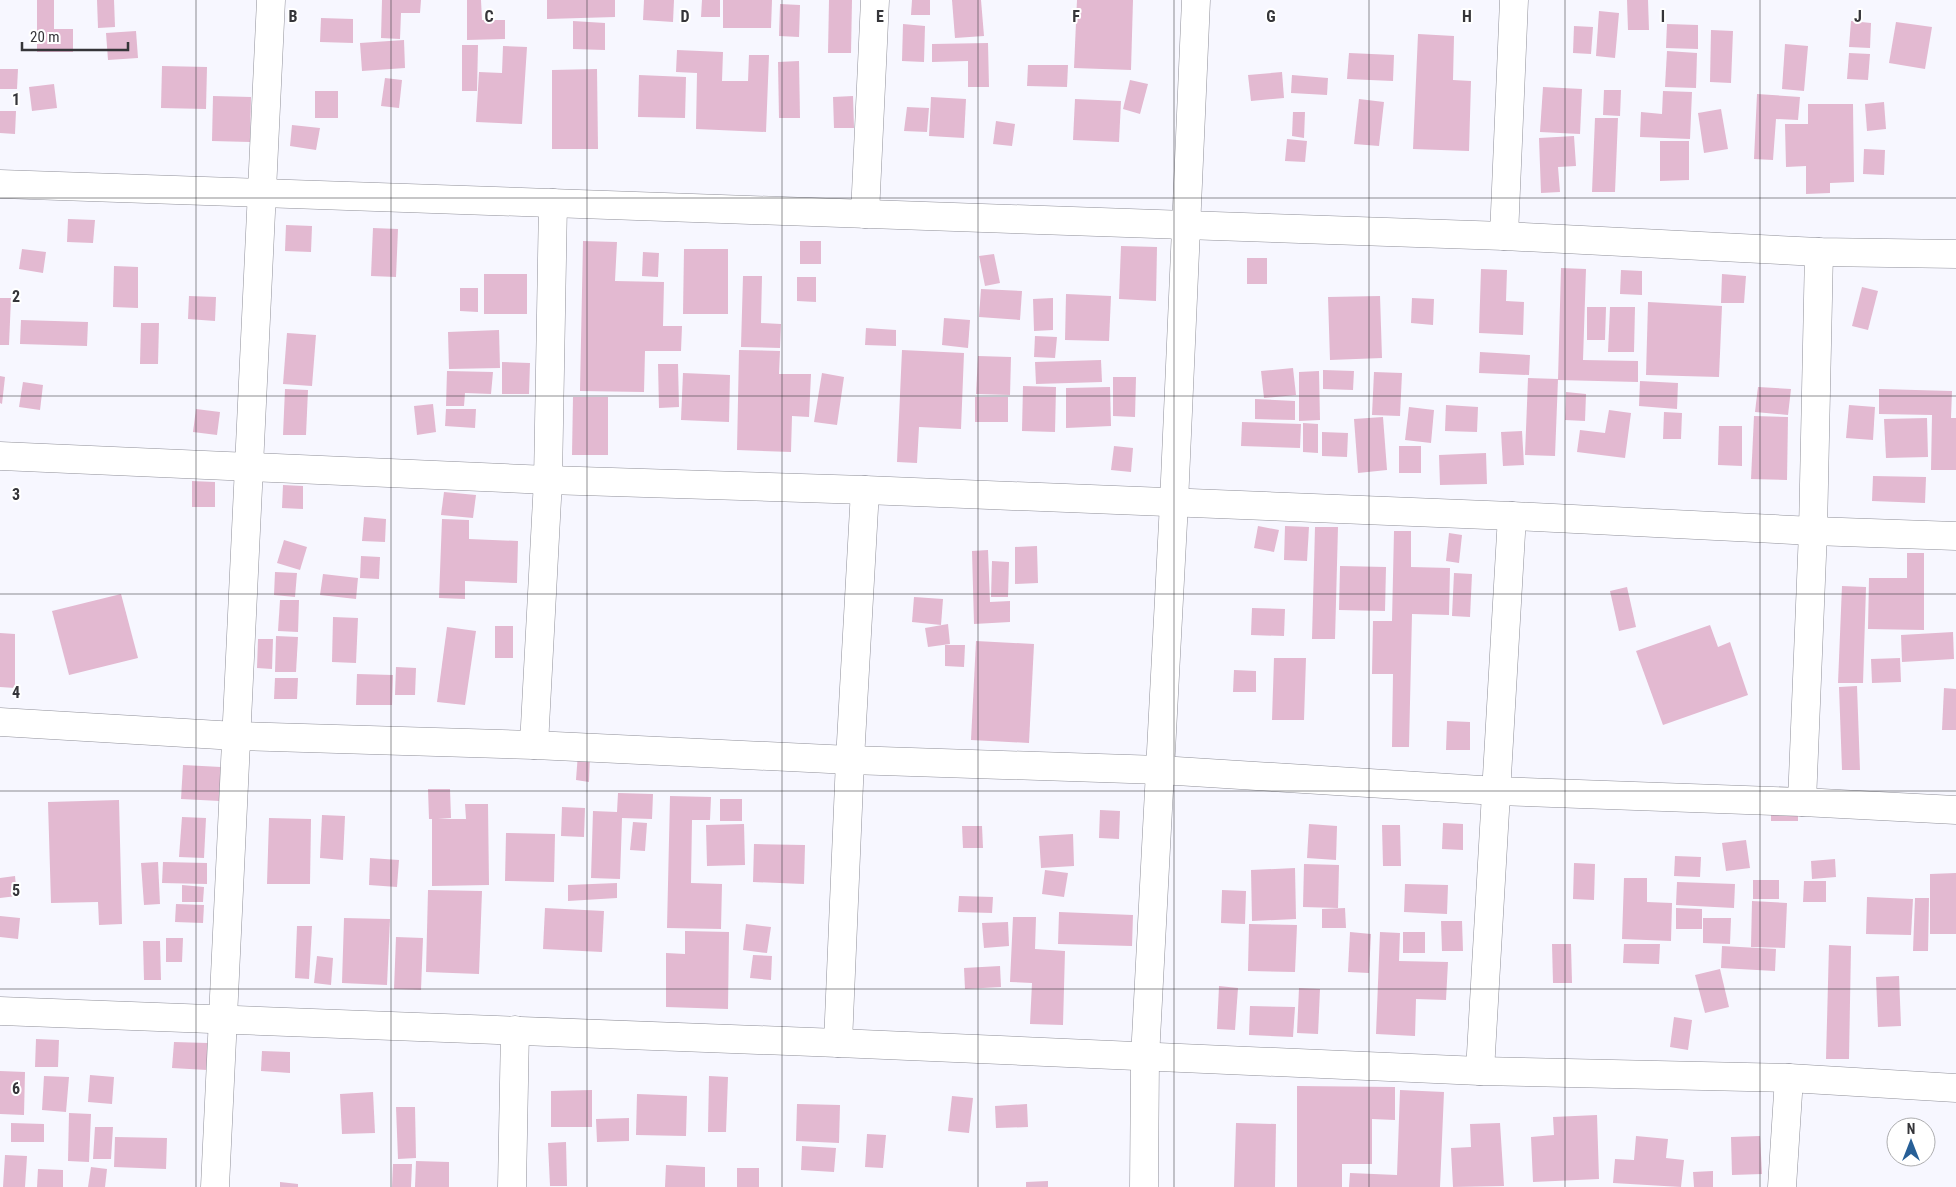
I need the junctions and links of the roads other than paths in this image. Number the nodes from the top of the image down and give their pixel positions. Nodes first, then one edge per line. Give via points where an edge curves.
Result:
1 (271, 0) edge
2 (874, 0) edge
3 (1196, 0) edge
4 (1514, 0) edge
5 (0, 184) edge
6 (262, 193) junction
7 (553, 203) junction
8 (865, 214) junction
9 (1186, 225) junction
10 (1504, 236) junction
11 (1819, 252) junction
12 (1956, 254) edge
13 (0, 456) edge
14 (249, 468) junction
15 (548, 480) junction
16 (865, 490) junction
17 (1174, 503) junction
18 (1512, 516) junction
19 (1813, 531) junction
20 (1956, 536) edge
21 (0, 722) edge
22 (236, 736) junction
23 (534, 745) junction
24 (850, 760) junction
25 (1160, 770) junction
26 (1497, 791) junction
27 (1802, 802) junction
28 (1956, 810) edge
29 (0, 1011) edge
30 (223, 1018) junction
31 (515, 1030) junction
32 (838, 1043) junction
33 (1145, 1058) junction
34 (1480, 1072) junction
35 (1789, 1078) junction
36 (1956, 1088) edge
37 (215, 1187) edge
38 (512, 1187) edge
39 (1144, 1187) edge
40 (1782, 1187) edge

1 - 6 street
2 - 8 street
3 - 9 street
4 - 10 street
5 - 6 street
6 - 7 street
6 - 14 street
7 - 8 street
7 - 15 street
8 - 9 street
9 - 10 street
9 - 17 street
10 - 11 street
11 - 12 street
11 - 19 street
13 - 14 street
14 - 15 street
14 - 22 street
15 - 16 street
15 - 23 street
16 - 17 street
16 - 24 street
17 - 18 street
17 - 25 street
18 - 19 street
18 - 26 street
19 - 20 street
19 - 27 street
21 - 22 street
22 - 23 street
22 - 30 street
23 - 24 street
24 - 25 street
24 - 32 street
25 - 26 street
25 - 33 street
26 - 27 street
26 - 34 street
27 - 28 street
29 - 30 street
30 - 31 street
30 - 37 street
31 - 32 street
31 - 38 street
32 - 33 street
33 - 34 street
33 - 39 street
34 - 35 street
35 - 36 street
35 - 40 street

